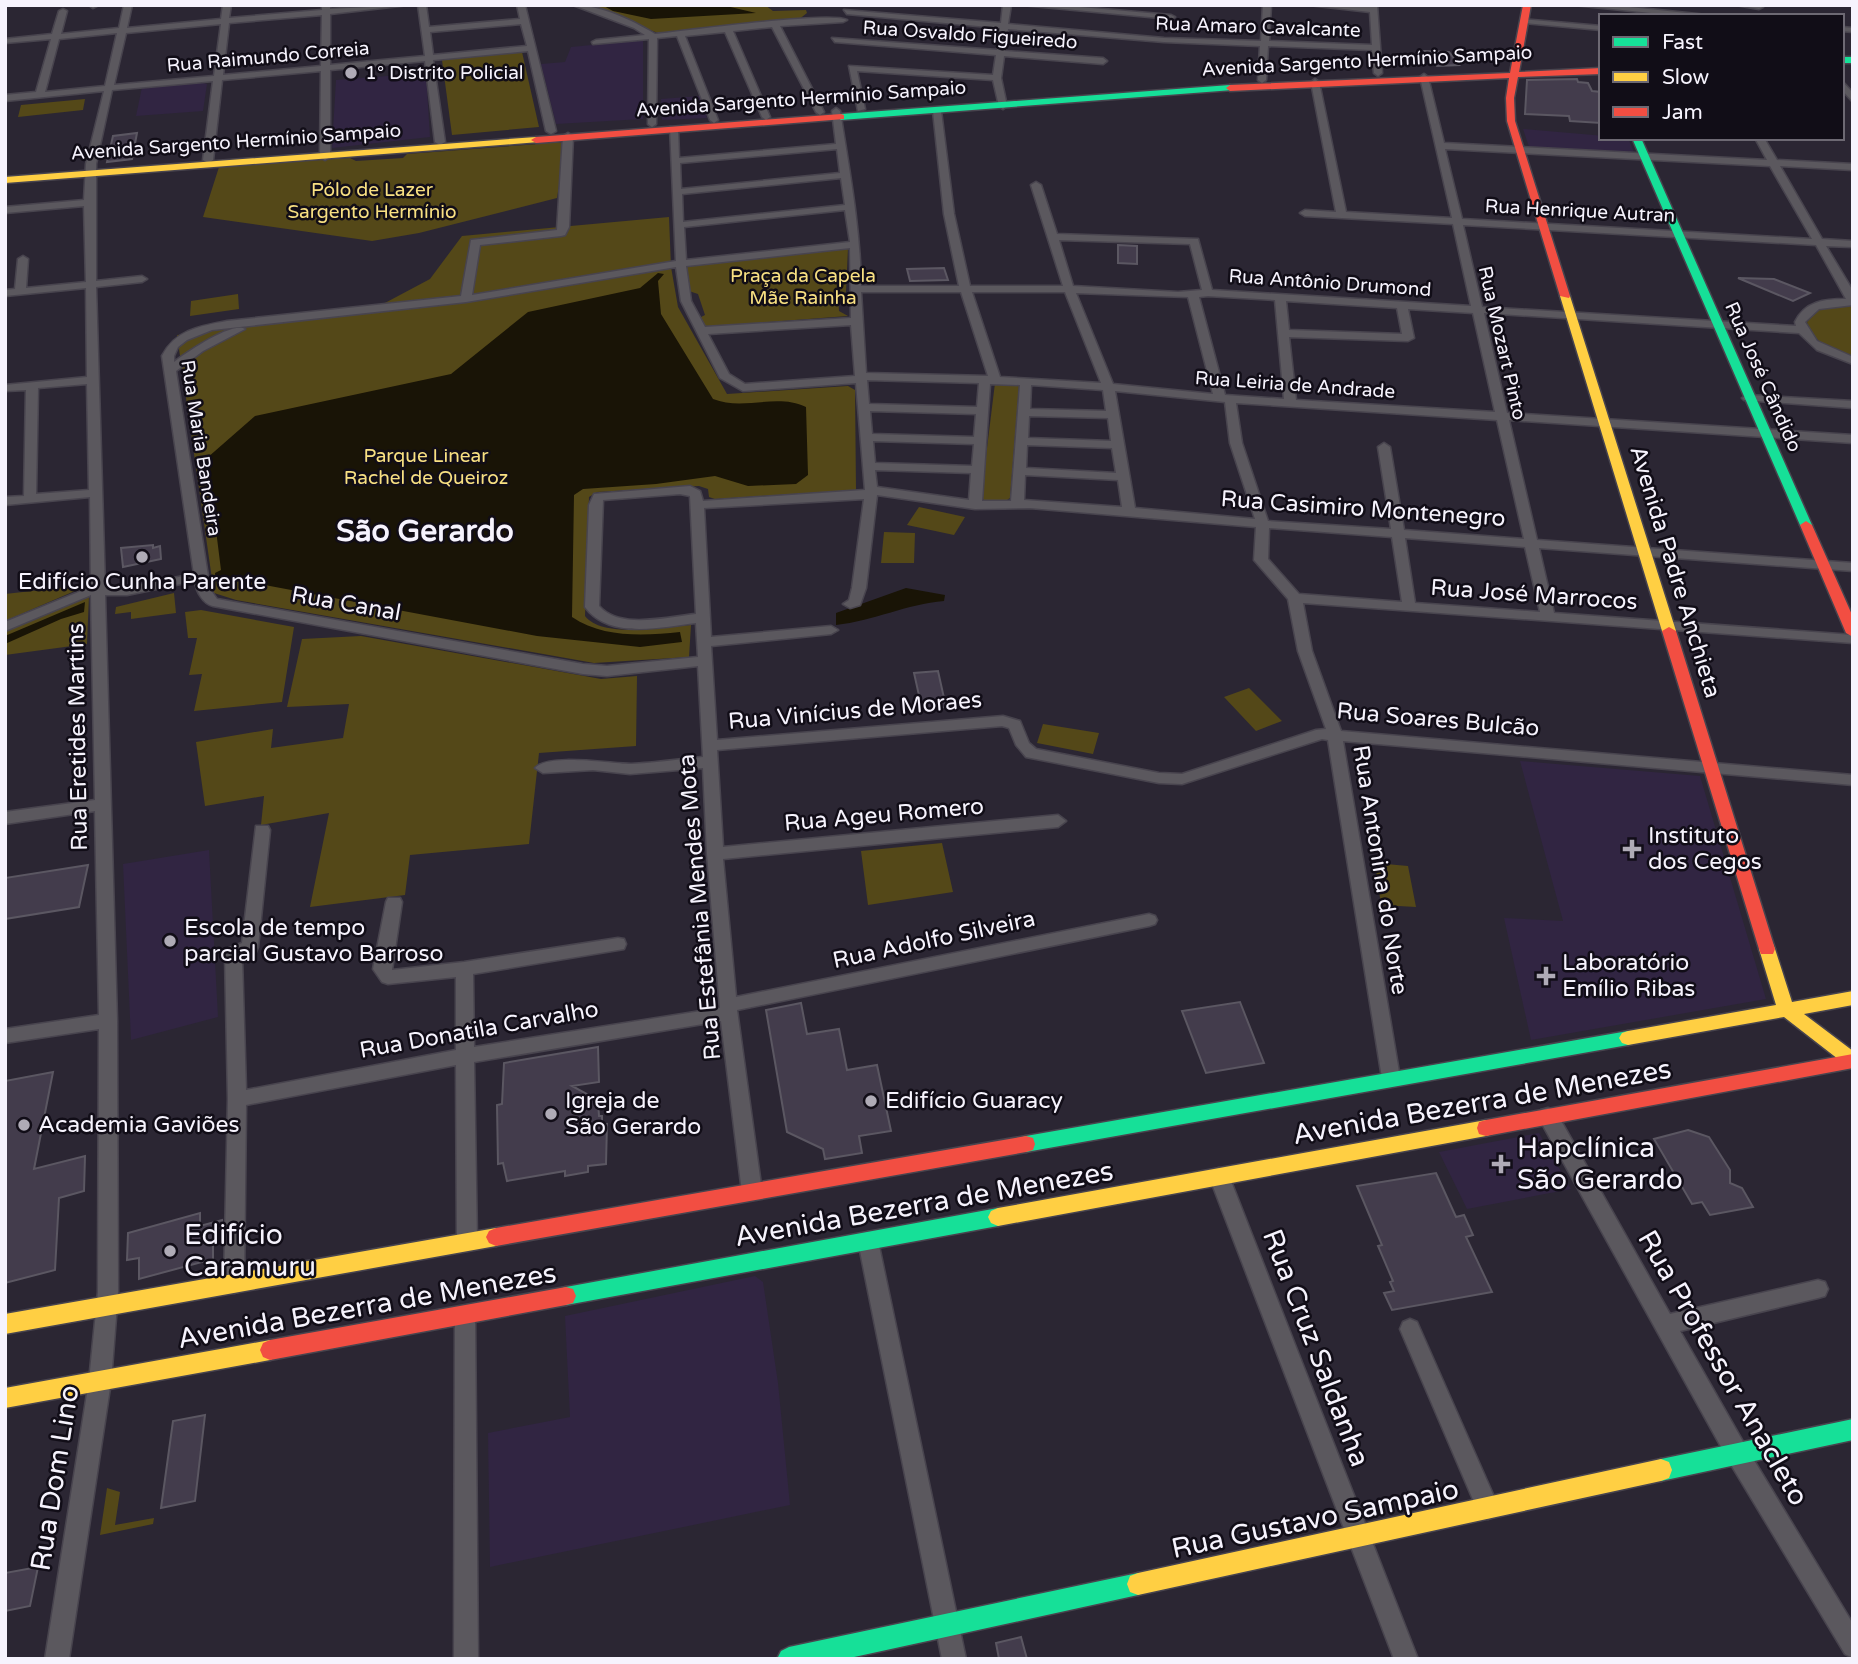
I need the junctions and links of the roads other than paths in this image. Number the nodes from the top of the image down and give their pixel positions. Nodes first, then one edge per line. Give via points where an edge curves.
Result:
1 (128, 5) edge
2 (228, 5) edge
3 (404, 5) edge
4 (422, 5) edge
5 (521, 5) edge
6 (577, 5) edge
7 (1007, 5) edge
8 (1026, 5) edge
9 (1174, 5) edge
10 (1267, 5) edge
11 (1313, 5) edge
12 (1578, 5) edge
13 (1740, 5) edge
14 (1374, 8) edge
15 (326, 9) edge
16 (1760, 9) edge
17 (63, 11) dead end
18 (847, 12) edge
19 (1526, 13) edge
20 (1670, 14) edge
21 (814, 16) junction
22 (1171, 17) junction
23 (526, 20) junction
24 (226, 22) junction
25 (775, 24) junction
26 (1005, 27) junction
27 (1599, 28) edge
28 (728, 29) junction
29 (426, 30) junction
30 (123, 31) junction
31 (680, 34) junction
32 (57, 36) junction
33 (653, 36) junction
34 (835, 40) junction
35 (1164, 40) junction
36 (5, 41) edge
37 (596, 42) dead end
38 (1264, 45) junction
39 (533, 48) junction
40 (1376, 48) junction
41 (1001, 52) junction
42 (430, 57) junction
43 (1102, 61) dead end
44 (1599, 65) edge
45 (327, 68) junction
46 (1515, 70) junction
47 (1599, 71) edge
48 (1378, 73) junction
49 (1424, 77) junction
50 (218, 78) junction
51 (997, 78) junction
52 (1262, 80) junction
53 (1315, 82) junction
54 (110, 88) junction
55 (40, 94) junction
56 (5, 98) edge
57 (1003, 102) junction
58 (861, 109) junction
59 (937, 111) junction
60 (831, 114) junction
61 (766, 117) junction
62 (715, 120) junction
63 (652, 124) junction
64 (673, 129) junction
65 (551, 131) junction
66 (568, 136) junction
67 (1637, 140) edge
68 (1760, 140) edge
69 (440, 142) junction
70 (842, 146) junction
71 (1440, 146) junction
72 (1520, 150) junction
73 (325, 153) junction
74 (1644, 156) junction
75 (208, 160) junction
76 (675, 161) junction
77 (1773, 163) junction
78 (1853, 167) edge
79 (90, 171) junction
80 (5, 173) edge
81 (846, 176) junction
82 (5, 180) edge
83 (1035, 185) dead end
84 (677, 191) junction
85 (89, 203) junction
86 (850, 207) junction
87 (5, 210) edge
88 (1305, 214) dead end
89 (1342, 215) junction
90 (1457, 222) junction
91 (679, 225) junction
92 (1545, 226) junction
93 (1679, 234) junction
94 (1053, 237) junction
95 (1819, 242) junction
96 (855, 244) junction
97 (1853, 244) edge
98 (23, 259) dead end
99 (681, 264) junction
100 (142, 279) dead end
101 (92, 285) junction
102 (965, 288) junction
103 (856, 289) junction
104 (1069, 289) junction
105 (20, 291) junction
106 (5, 293) edge
107 (1208, 293) junction
108 (1193, 295) junction
109 (1280, 298) junction
110 (466, 299) junction
111 (1853, 301) edge
112 (1402, 306) junction
113 (1476, 310) junction
114 (1570, 315) junction
115 (269, 319) junction
116 (856, 321) junction
117 (1716, 325) junction
118 (1801, 330) junction
119 (700, 331) junction
120 (1284, 333) junction
121 (1853, 361) edge
122 (170, 370) junction
123 (863, 377) junction
124 (990, 379) junction
125 (93, 380) junction
126 (1026, 381) junction
127 (33, 386) junction
128 (1108, 386) junction
129 (5, 388) edge
130 (1225, 398) junction
131 (1748, 398) junction
132 (1290, 402) junction
133 (1853, 405) edge
134 (866, 407) junction
135 (984, 411) junction
136 (1023, 412) junction
137 (1114, 415) junction
138 (1502, 416) junction
139 (1604, 422) junction
140 (1763, 432) junction
141 (868, 437) junction
142 (1853, 439) edge
143 (982, 441) junction
144 (1023, 441) junction
145 (1119, 445) junction
146 (1384, 447) dead end
147 (869, 466) junction
148 (979, 470) junction
149 (1020, 471) junction
150 (1125, 477) junction
151 (95, 493) junction
152 (871, 493) junction
153 (30, 498) junction
154 (5, 500) edge
155 (1017, 504) junction
156 (696, 505) junction
157 (975, 505) junction
158 (1129, 511) junction
159 (1263, 524) junction
160 (1397, 534) junction
161 (1531, 542) junction
162 (1644, 551) junction
163 (1823, 564) junction
164 (1853, 567) edge
165 (202, 576) junction
166 (100, 593) junction
167 (1295, 598) junction
168 (850, 604) dead end
169 (1409, 607) junction
170 (1548, 617) junction
171 (702, 618) junction
172 (1667, 626) junction
173 (5, 627) edge
174 (831, 630) dead end
175 (1853, 633) edge
176 (1853, 639) edge
177 (704, 642) junction
178 (705, 661) junction
179 (1003, 721) joint
180 (1334, 735) junction
181 (710, 754) junction
182 (543, 768) dead end
183 (1711, 768) junction
184 (1853, 780) edge
185 (104, 804) junction
186 (5, 818) edge
187 (1058, 821) dead end
188 (262, 830) dead end
189 (715, 854) junction
190 (394, 902) dead end
191 (1149, 920) dead end
192 (618, 944) dead end
193 (464, 969) junction
194 (1853, 998) edge
195 (729, 1009) junction
196 (1786, 1009) junction
197 (108, 1021) junction
198 (5, 1036) edge
199 (464, 1056) junction
200 (1852, 1061) edge
201 (1391, 1078) junction
202 (237, 1099) junction
203 (1548, 1116) junction
204 (1219, 1176) junction
205 (752, 1192) junction
206 (869, 1241) junction
207 (467, 1242) junction
208 (234, 1284) junction
209 (1818, 1289) dead end
210 (106, 1307) junction
211 (465, 1315) junction
212 (5, 1324) edge
213 (1665, 1325) junction
214 (1410, 1329) dead end
215 (100, 1381) junction
216 (5, 1398) edge
217 (1853, 1429) edge
218 (1738, 1455) junction
219 (1488, 1508) junction
220 (1357, 1538) junction
221 (947, 1623) junction
222 (1853, 1646) edge
223 (57, 1659) edge
224 (467, 1659) edge
225 (789, 1659) edge
226 (954, 1659) edge
227 (1406, 1659) edge

1 - 30 street, Rua Eretides Martins
2 - 24 street
3 - 15 street
4 - 29 street
5 - 23 street
6 - 33 street
7 - 26 street
8 - 22 street
9 - 22 street
10 - 38 street
11 - 14 street
12 - 20 street
13 - 16 street
14 - 40 street
15 - 24 street
15 - 45 street
17 - 32 street
18 - 21 street, Rua Amaro Cavalcante
18 - 26 street, Rua Amaro Cavalcante
18 - 34 street
19 - 27 street
19 - 46 main road, Avenida Padre Anchieta
21 - 25 street, Rua Amaro Cavalcante
21 - 34 street
22 - 35 street
23 - 29 street
23 - 39 street
24 - 30 street
24 - 50 street
25 - 28 street, Rua Amaro Cavalcante
25 - 60 street
26 - 35 street, Rua Amaro Cavalcante
26 - 41 street
28 - 31 street, Rua Amaro Cavalcante
28 - 61 street
29 - 42 street
30 - 32 street
30 - 54 street, Rua Eretides Martins
31 - 33 street, Rua Amaro Cavalcante
31 - 62 street
32 - 36 street
32 - 55 street
33 - 37 street, Rua Amaro Cavalcante
33 - 63 street
34 - 41 street, Rua Osvaldo Figueiredo
35 - 38 street, Rua Amaro Cavalcante
38 - 40 street, Rua Amaro Cavalcante
38 - 52 street
39 - 42 street, Rua Raimundo Correia
39 - 65 street
40 - 48 street
41 - 43 street, Rua Osvaldo Figueiredo
41 - 51 street
42 - 45 street, Rua Raimundo Correia
42 - 69 street
44 - 46 main road, Avenida Sargento Hermínio Sampaio
45 - 50 street, Rua Raimundo Correia
45 - 73 street
46 - 47 main road, Avenida Sargento Hermínio Sampaio
46 - 48 main road, Avenida Sargento Hermínio Sampaio
46 - 49 main road, Avenida Sargento Hermínio Sampaio
46 - 72 main road, Avenida Padre Anchieta via 1509,111
48 - 52 main road, Avenida Sargento Hermínio Sampaio
49 - 53 main road, Avenida Sargento Hermínio Sampaio
49 - 71 street, Rua Mozart Pinto
50 - 54 street, Rua Raimundo Correia
50 - 75 street
51 - 57 street
51 - 58 street via 852,68
52 - 57 main road, Avenida Sargento Hermínio Sampaio
53 - 57 main road, Avenida Sargento Hermínio Sampaio
53 - 89 street
54 - 55 street, Rua Raimundo Correia
54 - 79 street, Rua Eretides Martins
55 - 56 street, Rua Raimundo Correia
57 - 58 main road, Avenida Sargento Hermínio Sampaio
57 - 59 main road, Avenida Sargento Hermínio Sampaio
58 - 60 main road, Avenida Sargento Hermínio Sampaio
59 - 60 main road, Avenida Sargento Hermínio Sampaio
59 - 102 street via 949,214
60 - 61 main road, Avenida Sargento Hermínio Sampaio
60 - 64 main road, Avenida Sargento Hermínio Sampaio
60 - 70 street
61 - 62 main road, Avenida Sargento Hermínio Sampaio
62 - 63 main road, Avenida Sargento Hermínio Sampaio
63 - 65 main road, Avenida Sargento Hermínio Sampaio
64 - 66 main road, Avenida Sargento Hermínio Sampaio
64 - 76 street
65 - 69 main road, Avenida Sargento Hermínio Sampaio
66 - 73 main road, Avenida Sargento Hermínio Sampaio
66 - 110 street via 561,233 475,242
67 - 74 main road, Rua José Cândido
68 - 77 street
69 - 73 main road, Avenida Sargento Hermínio Sampaio
70 - 76 street
70 - 81 street
71 - 72 street
71 - 90 street, Rua Mozart Pinto
72 - 74 street
72 - 92 main road, Avenida Padre Anchieta
73 - 75 main road, Avenida Sargento Hermínio Sampaio
73 - 79 main road, Avenida Sargento Hermínio Sampaio
74 - 77 street
74 - 93 main road, Rua José Cândido
75 - 79 main road, Avenida Sargento Hermínio Sampaio
76 - 84 street
77 - 78 street
77 - 95 street
79 - 80 main road, Avenida Sargento Hermínio Sampaio
79 - 82 main road, Avenida Sargento Hermínio Sampaio
79 - 85 street, Rua Eretides Martins
81 - 84 street
81 - 86 street
83 - 94 street
84 - 91 street
85 - 87 street
85 - 101 street, Rua Eretides Martins
86 - 91 street
86 - 96 street
88 - 89 street, Rua Henrique Autran
89 - 90 street, Rua Henrique Autran
90 - 92 street, Rua Henrique Autran
90 - 113 street, Rua Mozart Pinto
91 - 99 street
92 - 93 street, Rua Henrique Autran
92 - 114 main road, Avenida Padre Anchieta
93 - 95 street, Rua Henrique Autran
93 - 117 main road, Rua José Cândido
94 - 104 street
94 - 107 street via 1194,241
95 - 97 street, Rua Henrique Autran
95 - 111 street
96 - 99 street
96 - 103 street
98 - 105 street
99 - 110 street
99 - 119 street via 686,301
100 - 101 street
101 - 105 street
101 - 125 street, Rua Eretides Martins
102 - 103 street, Rua Antônio Drumond
102 - 104 street, Rua Antônio Drumond
102 - 124 street
103 - 116 street
104 - 108 street, Rua Antônio Drumond
104 - 128 street
105 - 106 street
107 - 108 street, Rua Antônio Drumond
107 - 109 street, Rua Antônio Drumond
108 - 130 street
109 - 112 street, Rua Antônio Drumond
109 - 120 street
110 - 115 street
111 - 118 street via 1807,310
112 - 113 street, Rua Antônio Drumond
112 - 120 street via 1408,338
113 - 114 street, Rua Antônio Drumond
113 - 138 street, Rua Mozart Pinto
114 - 117 street, Rua Antônio Drumond
114 - 139 main road, Avenida Padre Anchieta
115 - 122 street via 211,342
115 - 122 street, Rua Maria Bandeira via 180,337 170,349
116 - 119 street
116 - 123 street
117 - 118 street, Rua Antônio Drumond
117 - 131 main road, Rua José Cândido
118 - 121 street via 1824,350
119 - 123 street, Rua Leiria de Andrade via 724,376 737,386
120 - 132 street
122 - 165 street, Rua Maria Bandeira
123 - 124 street, Rua Leiria de Andrade
123 - 134 street
124 - 126 street, Rua Leiria de Andrade
124 - 135 street
125 - 127 street
125 - 151 street, Rua Eretides Martins
126 - 128 street, Rua Leiria de Andrade
126 - 136 street
127 - 129 street
127 - 153 street
128 - 130 street, Rua Leiria de Andrade
128 - 137 street
130 - 132 street, Rua Leiria de Andrade
130 - 159 street
131 - 133 street
131 - 140 main road, Rua José Cândido
132 - 138 street, Rua Leiria de Andrade
134 - 135 street
134 - 141 street
135 - 143 street
136 - 137 street
136 - 144 street
137 - 145 street
138 - 139 street, Rua Leiria de Andrade
138 - 161 street, Rua Mozart Pinto
139 - 140 street, Rua Leiria de Andrade
139 - 162 main road, Avenida Padre Anchieta
140 - 142 street, Rua Leiria de Andrade
140 - 163 main road, Rua José Cândido
141 - 143 street
141 - 147 street
143 - 148 street
144 - 145 street
144 - 149 street
145 - 150 street
146 - 160 street
147 - 148 street
147 - 152 street
148 - 157 street
149 - 150 street
149 - 155 street
150 - 158 street
151 - 153 street
151 - 166 street, Rua Eretides Martins
152 - 156 street, Rua Casimiro Montenegro
152 - 157 street, Rua Casimiro Montenegro
152 - 168 street via 859,589
153 - 154 street
155 - 157 street, Rua Casimiro Montenegro
155 - 158 street, Rua Casimiro Montenegro
156 - 171 street, Rua Estefânia Mendes Mota
156 - 171 street via 696,494 690,489 598,497 594,505 592,607 601,617 617,623
158 - 159 street, Rua Casimiro Montenegro
159 - 160 street, Rua Casimiro Montenegro
159 - 167 street via 1261,559
160 - 161 street, Rua Casimiro Montenegro
160 - 169 street
161 - 162 street, Rua Casimiro Montenegro
161 - 170 street, Rua Mozart Pinto
162 - 163 street, Rua Casimiro Montenegro
162 - 172 main road, Avenida Padre Anchieta
163 - 164 street, Rua Casimiro Montenegro
163 - 175 main road, Rua José Cândido
165 - 166 street
165 - 178 street, Rua Canal via 207,597 221,606 583,669 607,671
166 - 173 street via 88,591
166 - 185 street, Rua Eretides Martins
167 - 169 street, Rua José Marrocos
167 - 180 street, Rua Antonina do Norte via 1305,651
169 - 170 street, Rua José Marrocos
170 - 172 street, Rua José Marrocos
171 - 177 street, Rua Estefânia Mendes Mota
172 - 176 street, Rua José Marrocos
172 - 183 main road, Avenida Padre Anchieta
174 - 177 street
177 - 178 street, Rua Estefânia Mendes Mota
178 - 181 street, Rua Estefânia Mendes Mota
179 - 180 street, Rua Soares Bulcão via 1015,725 1031,753 1173,779 1321,734
179 - 181 street, Rua Vinícius de Moraes
180 - 183 street, Rua Soares Bulcão
180 - 201 street, Rua Antonina do Norte
181 - 182 street, Rua Vinícius de Moraes via 631,769 593,765
181 - 189 street, Rua Estefânia Mendes Mota
183 - 184 street, Rua Soares Bulcão
183 - 196 main road, Avenida Padre Anchieta
185 - 186 street
185 - 197 street, Rua Eretides Martins
187 - 189 street, Rua Ageu Romero
188 - 202 street via 250,947 233,954
189 - 195 street, Rua Estefânia Mendes Mota
190 - 193 street via 384,974 394,977
191 - 195 street, Rua Adolfo Silveira
192 - 193 street
193 - 199 street
194 - 196 main road, Avenida Bezerra de Menezes
195 - 199 street, Rua Donatila Carvalho
195 - 205 street, Rua Estefânia Mendes Mota
196 - 200 main road
196 - 201 main road, Avenida Bezerra de Menezes
197 - 198 street
197 - 210 street, Rua Eretides Martins
199 - 202 street, Rua Donatila Carvalho
199 - 207 street
200 - 203 main road, Avenida Bezerra de Menezes
201 - 205 main road, Avenida Bezerra de Menezes
202 - 208 street
203 - 204 main road, Avenida Bezerra de Menezes
203 - 213 street, Rua Professor Anacleto
204 - 206 main road, Avenida Bezerra de Menezes
204 - 220 street, Rua Cruz Saldanha
205 - 207 main road, Avenida Bezerra de Menezes
206 - 211 main road, Avenida Bezerra de Menezes
206 - 221 street
207 - 208 main road, Avenida Bezerra de Menezes
208 - 210 main road, Avenida Bezerra de Menezes
209 - 213 street
210 - 212 main road, Avenida Bezerra de Menezes
210 - 215 street, Rua Dom Lino
211 - 215 main road, Avenida Bezerra de Menezes
211 - 224 street
213 - 218 street, Rua Professor Anacleto
214 - 219 street
215 - 216 main road, Avenida Bezerra de Menezes
215 - 223 street, Rua Dom Lino
217 - 218 main road, Rua Gustavo Sampaio
218 - 219 main road, Rua Gustavo Sampaio
218 - 222 street, Rua Professor Anacleto
219 - 220 main road, Rua Gustavo Sampaio
220 - 221 main road, Rua Gustavo Sampaio
220 - 227 street, Rua Cruz Saldanha
221 - 225 main road, Rua Gustavo Sampaio
221 - 226 street

